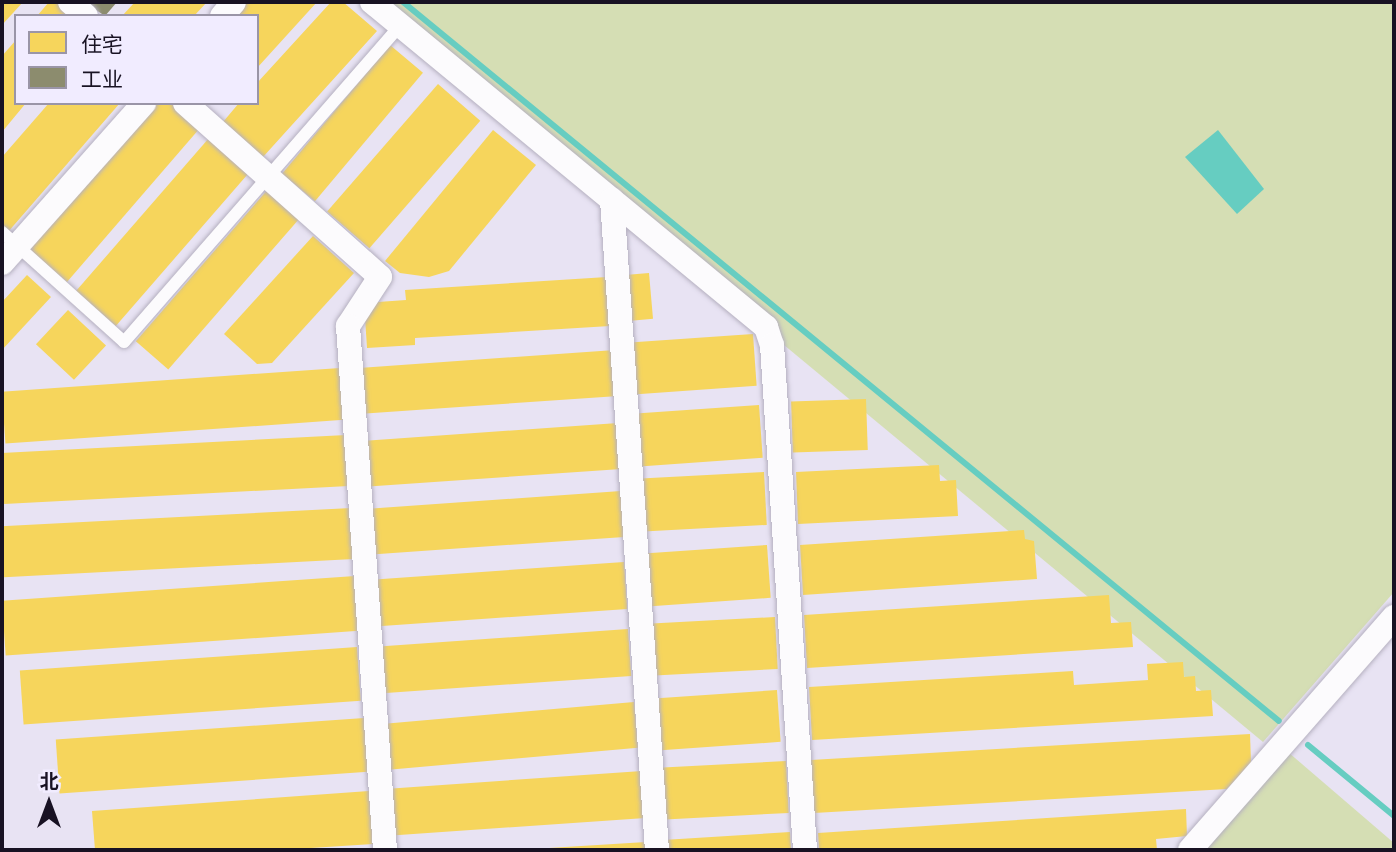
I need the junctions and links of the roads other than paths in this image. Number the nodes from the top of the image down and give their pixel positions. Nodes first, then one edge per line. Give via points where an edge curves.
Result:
1 (71, 2) edge
2 (372, 2) edge
3 (84, 14) edge
4 (401, 26) junction
5 (142, 105) edge
6 (186, 105) edge
7 (269, 178) junction
8 (612, 200) junction
9 (7, 247) edge
10 (1394, 617) edge
11 (385, 850) edge
12 (657, 850) edge
13 (805, 850) edge
14 (1190, 850) edge

1 - 3 street
2 - 4 street
4 - 7 lane
4 - 8 street
5 - 9 street
6 - 7 street
7 - 9 lane via 124,342
7 - 11 street via 380,277 348,326
8 - 12 street
8 - 13 street via 766,327 772,345
10 - 14 street

